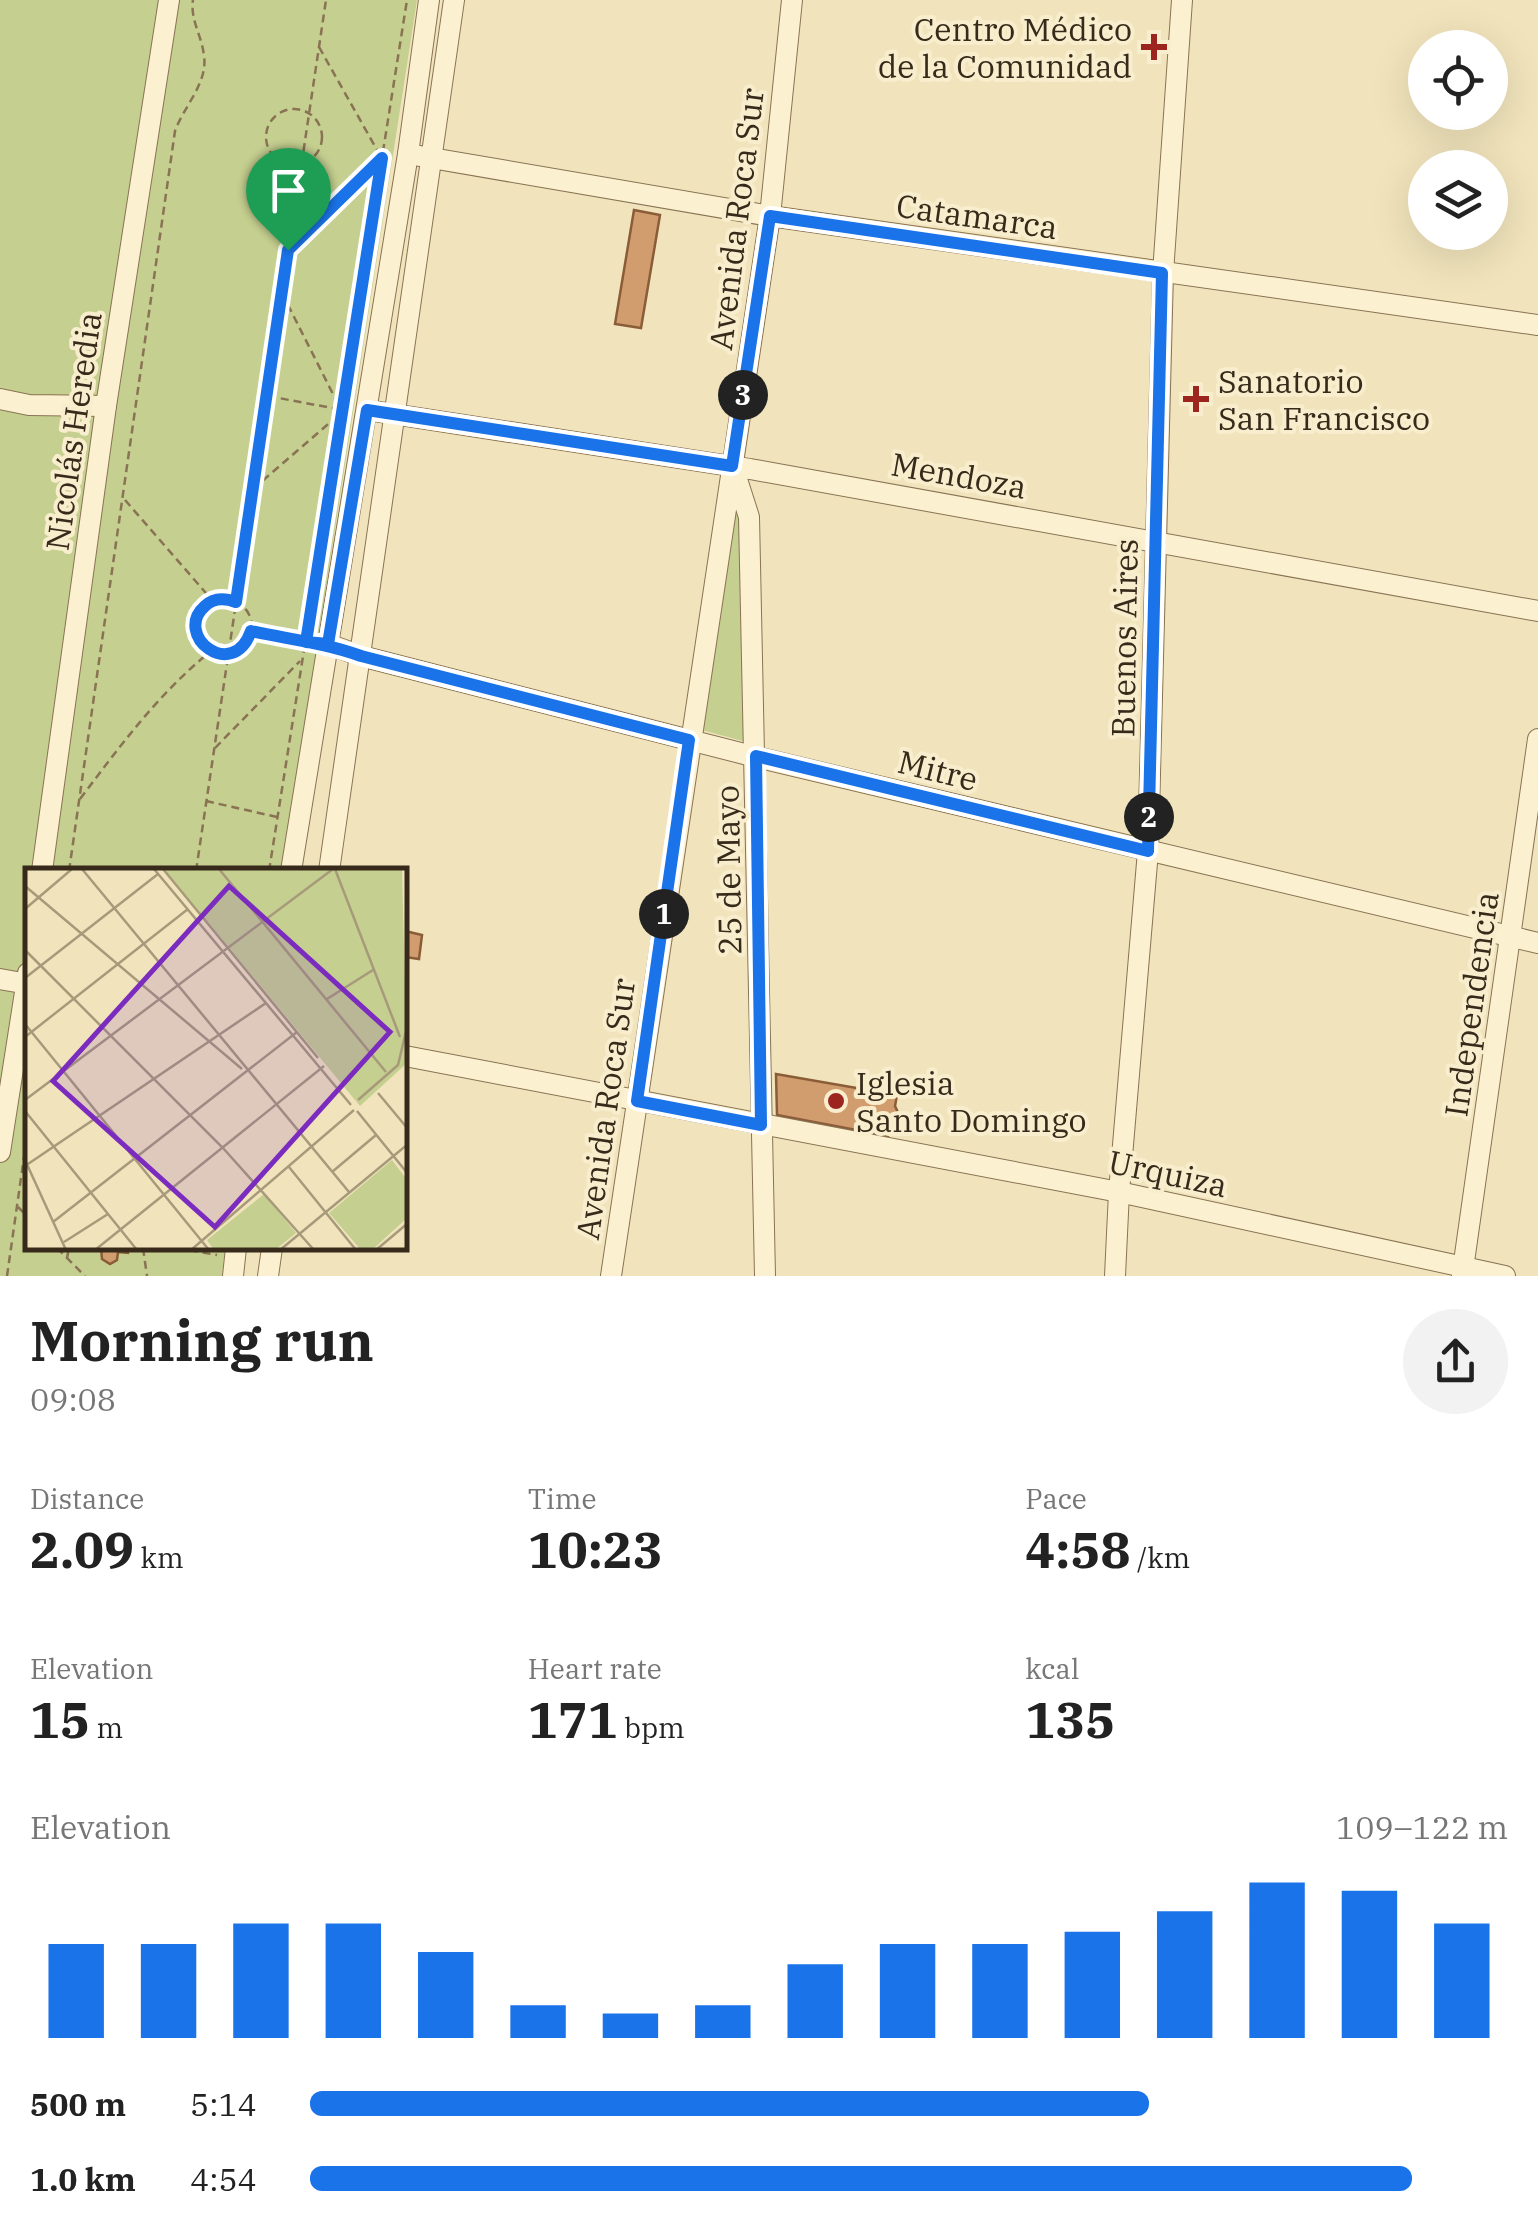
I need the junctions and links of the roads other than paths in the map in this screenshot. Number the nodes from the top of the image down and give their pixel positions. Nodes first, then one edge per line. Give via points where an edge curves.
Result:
1 (169, 0) edge
2 (429, 0) edge
3 (454, 0) edge
4 (792, 0) edge
5 (1182, 0) edge
6 (408, 154) junction
7 (432, 156) junction
8 (770, 216) junction
9 (1162, 273) junction
10 (1538, 325) edge
11 (0, 399) edge
12 (106, 406) junction
13 (367, 410) junction
14 (396, 414) junction
15 (732, 466) junction
16 (1156, 541) junction
17 (1538, 611) edge
18 (328, 644) junction
19 (361, 656) junction
20 (689, 740) junction
21 (1537, 748) edge
22 (756, 756) junction
23 (1148, 851) junction
24 (42, 868) edge
25 (291, 868) edge
26 (329, 868) edge
27 (1512, 936) junction
28 (1538, 943) edge
29 (0, 979) edge
30 (25, 980) edge
31 (25, 993) edge
32 (408, 1057) edge
33 (637, 1101) junction
34 (761, 1125) junction
35 (0, 1152) edge
36 (1118, 1192) junction
37 (272, 1251) edge
38 (227, 1252) edge
39 (1463, 1272) edge
40 (232, 1276) edge
41 (268, 1276) edge
42 (611, 1276) edge
43 (765, 1276) edge
44 (1115, 1276) edge
45 (1505, 1276) edge

1 - 12 street, Nicolás Heredia
2 - 6 street
3 - 7 street
4 - 8 street, Avenida Roca Sur
5 - 9 street, Buenos Aires
6 - 7 street, Catamarca
6 - 13 street
7 - 8 street, Catamarca
7 - 14 street
8 - 9 street, Catamarca
8 - 15 street, Avenida Roca Sur
9 - 10 street, Catamarca
9 - 16 street, Buenos Aires
11 - 12 street via 29,406
12 - 24 street, Nicolás Heredia
13 - 14 street, Mendoza
13 - 18 street
14 - 15 street, Mendoza
14 - 19 street
15 - 16 street, Mendoza
15 - 20 street, Avenida Roca Sur
15 - 22 street, 25 de Mayo via 748,517
16 - 17 street, Mendoza
16 - 23 street, Buenos Aires
18 - 19 street, Mitre
18 - 25 street
19 - 20 street, Mitre
19 - 26 street
20 - 22 street, Mitre
20 - 33 street, Avenida Roca Sur
21 - 27 street, Independencia
22 - 23 street, Mitre
22 - 34 street, 25 de Mayo
23 - 27 street, Mitre
23 - 36 street, Buenos Aires
27 - 28 street, Mitre
27 - 39 street, Independencia
29 - 30 street
31 - 35 street
32 - 33 street, Urquiza
33 - 34 street, Urquiza
33 - 42 street, Avenida Roca Sur
34 - 36 street, Urquiza
34 - 43 street, 25 de Mayo
36 - 39 street, Urquiza
36 - 44 street, Buenos Aires
37 - 41 street
38 - 40 street
39 - 45 street, Urquiza

